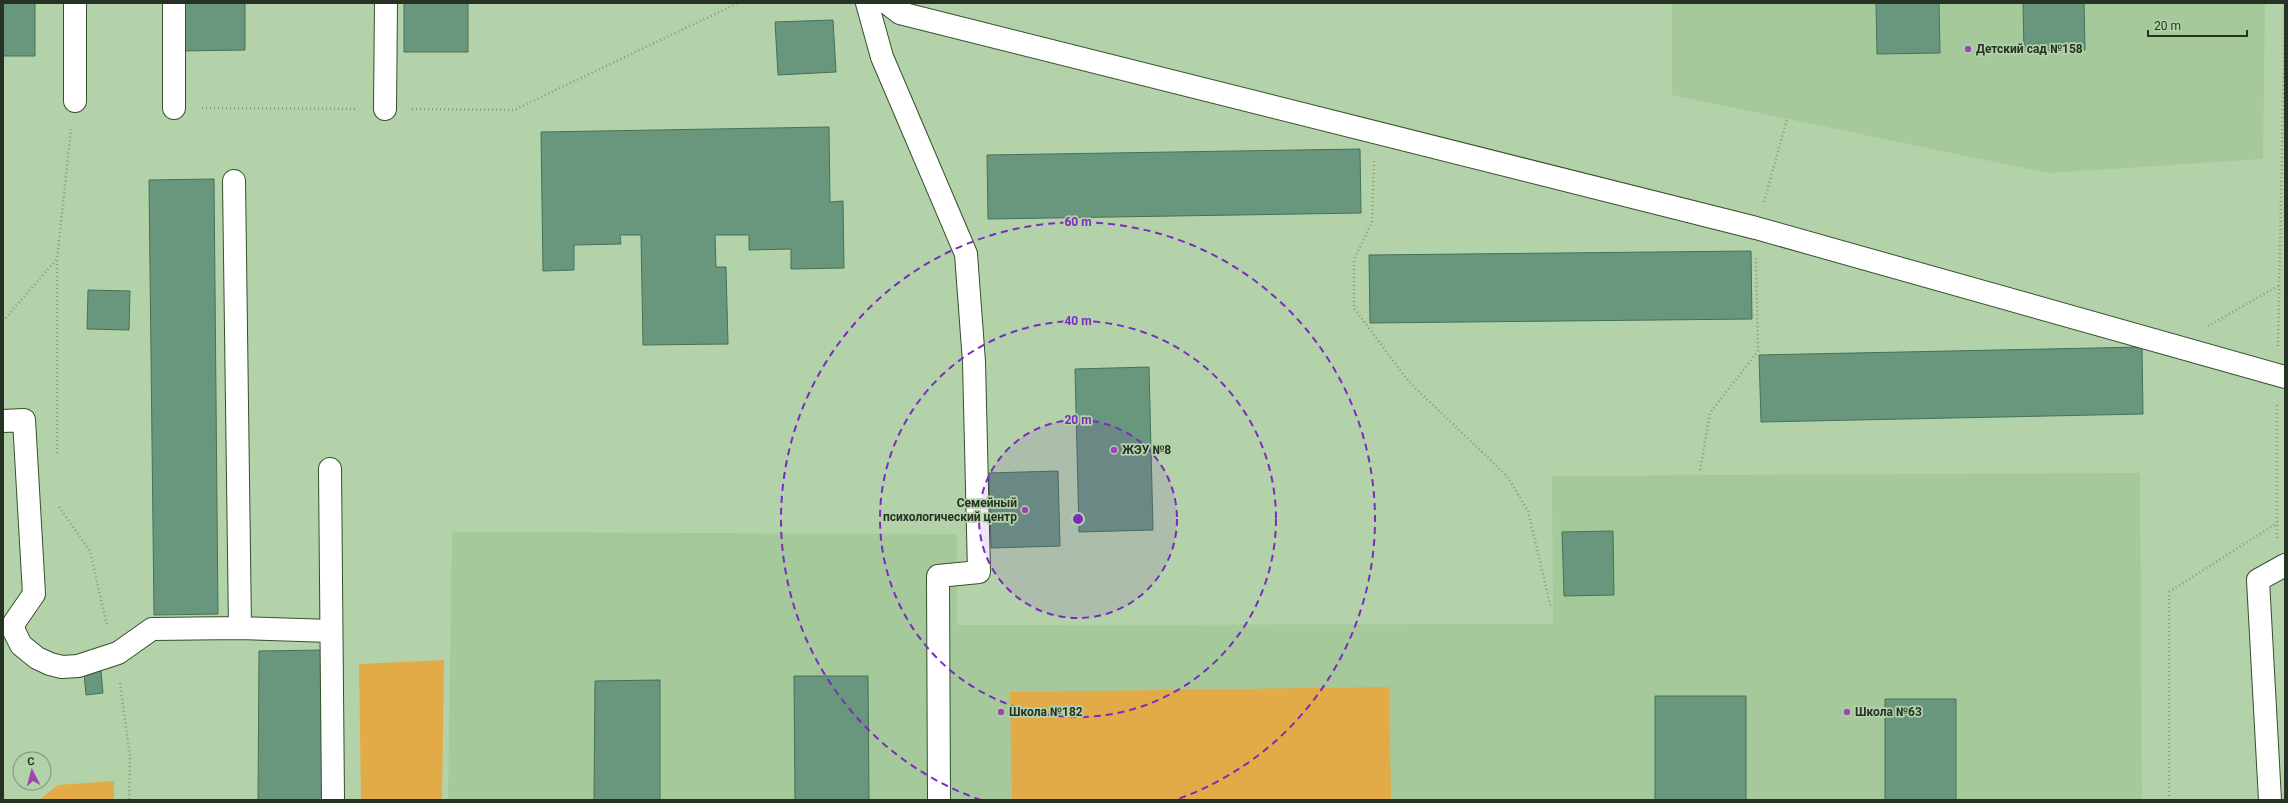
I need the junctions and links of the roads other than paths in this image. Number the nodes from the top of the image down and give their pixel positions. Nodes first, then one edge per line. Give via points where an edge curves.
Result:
1 (75, 3) edge
2 (174, 3) edge
3 (386, 3) edge
4 (867, 3) edge
5 (886, 3) edge
6 (74, 100) road end
7 (174, 108) road end
8 (385, 109) road end
9 (234, 181) dead end
10 (2281, 376) edge
11 (3, 421) edge
12 (330, 469) dead end
13 (2281, 567) edge
14 (240, 628) junction
15 (331, 631) junction
16 (333, 800) edge
17 (940, 800) edge
18 (2270, 800) edge

1 - 6 lane
2 - 7 lane
3 - 8 lane
4 - 17 lane via 882,57 966,254 974,362 979,572 938,576
5 - 10 lane via 900,13 1756,228
9 - 14 lane
11 - 14 lane via 24,420 30,550 34,574 34,594 14,623 17,641 38,658 62,667 78,666 114,654 152,628
12 - 15 lane
13 - 18 lane via 2258,580
14 - 15 lane
15 - 16 lane

